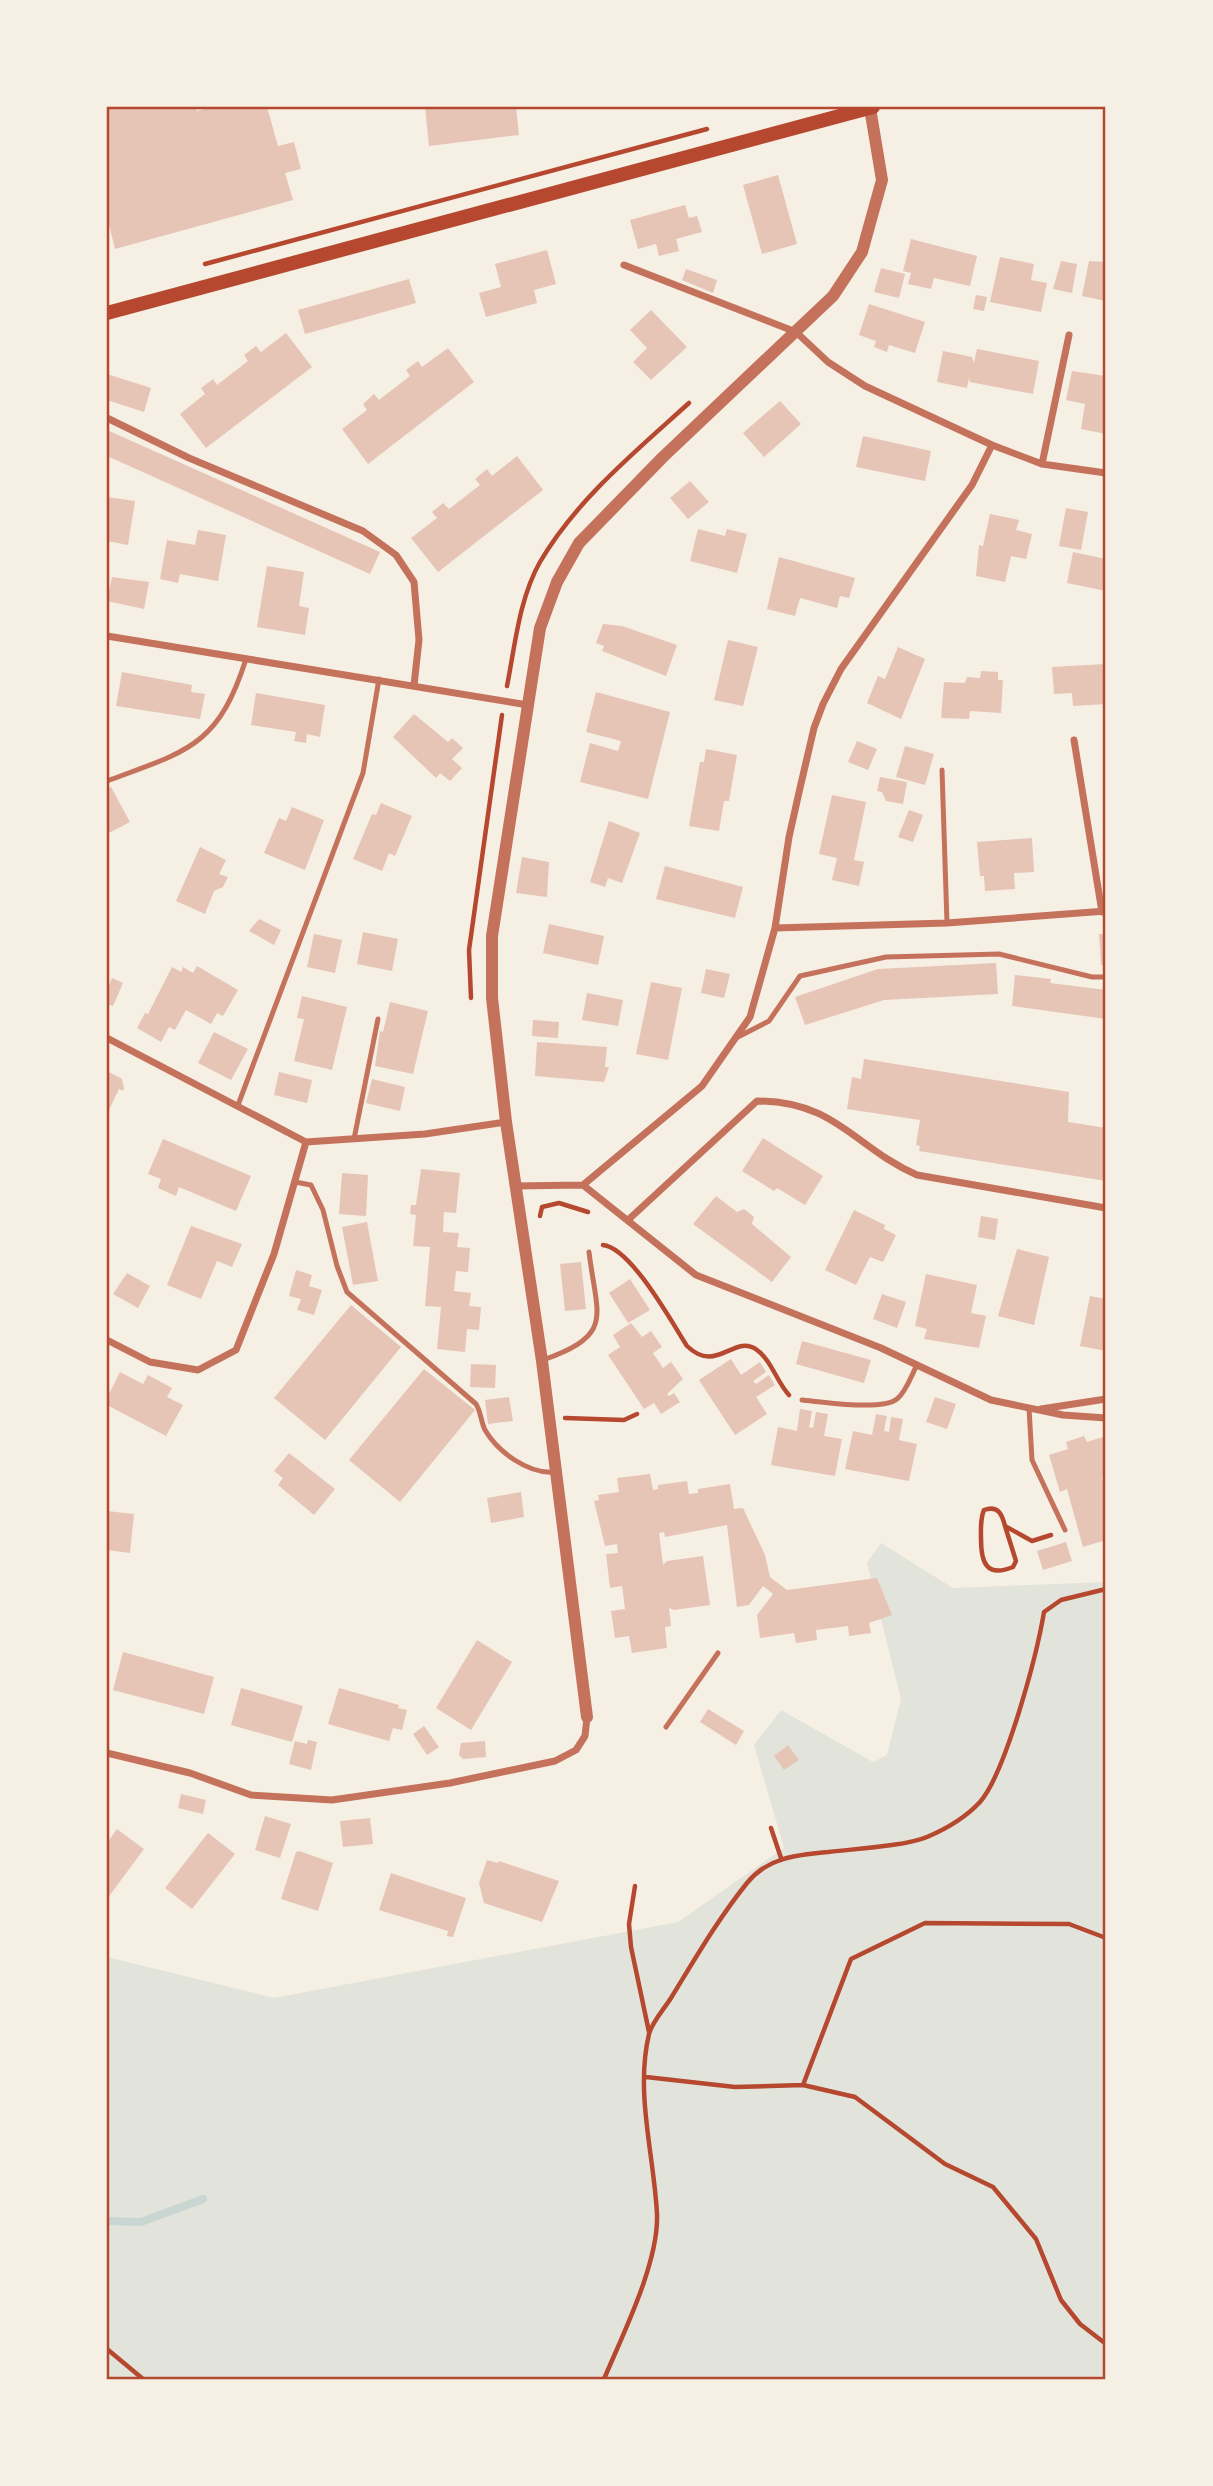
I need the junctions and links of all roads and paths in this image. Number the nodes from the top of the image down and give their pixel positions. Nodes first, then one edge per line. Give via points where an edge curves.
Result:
1 (872, 107) edge
2 (716, 126) dead end
3 (200, 265) dead end
4 (624, 265) dead end
5 (107, 313) edge
6 (796, 332) junction
7 (1069, 335) dead end
8 (695, 397) dead end
9 (107, 418) edge
10 (992, 445) junction
11 (1042, 464) junction
12 (1106, 473) edge
13 (107, 636) edge
14 (246, 659) junction
15 (379, 680) junction
16 (414, 685) junction
17 (504, 700) junction
18 (528, 705) junction
19 (1074, 740) dead end
20 (942, 770) dead end
21 (107, 780) edge
22 (1104, 911) edge
23 (947, 923) junction
24 (775, 928) junction
25 (1106, 977) edge
26 (472, 1010) dead end
27 (378, 1020) dead end
28 (107, 1038) edge
29 (736, 1038) junction
30 (238, 1105) junction
31 (506, 1122) junction
32 (354, 1139) junction
33 (306, 1142) junction
34 (295, 1182) junction
35 (583, 1185) junction
36 (515, 1186) junction
37 (1106, 1208) edge
38 (598, 1219) dead end
39 (628, 1220) junction
40 (538, 1226) dead end
41 (589, 1252) joint
42 (109, 1341) edge
43 (107, 1351) edge
44 (542, 1361) junction
45 (917, 1365) junction
46 (1106, 1399) edge
47 (803, 1400) joint
48 (1033, 1409) junction
49 (636, 1414) dead end
50 (550, 1417) junction
51 (1106, 1418) edge
52 (557, 1472) junction
53 (1005, 1526) junction
54 (1065, 1530) joint
55 (1106, 1589) edge
56 (718, 1653) dead end
57 (587, 1717) joint
58 (666, 1727) dead end
59 (107, 1753) edge
60 (771, 1828) dead end
61 (781, 1858) junction
62 (635, 1886) dead end
63 (1106, 1938) edge
64 (649, 2032) junction
65 (646, 2077) junction
66 (803, 2085) junction
67 (1106, 2344) edge
68 (107, 2349) edge
69 (143, 2379) edge
70 (604, 2379) edge

1 - 5 main road
1 - 6 street via 882,180 862,252 833,296
2 - 3 path
4 - 6 street
6 - 10 street via 828,362 865,386
6 - 18 street via 579,543 557,582 540,628
7 - 11 street
8 - 17 path via 577,510 539,563 521,617
9 - 16 street via 363,531 396,555 414,582 419,640
10 - 11 street
10 - 24 street via 972,485 841,669 823,704 789,837
11 - 12 street
13 - 14 street
14 - 15 street
14 - 21 lane via 234,696 202,740 178,754
15 - 16 street
15 - 30 lane via 363,773
16 - 17 street
17 - 18 street
17 - 26 path via 469,950
18 - 31 street via 492,936 492,998
19 - 22 street
20 - 23 lane
22 - 23 street
23 - 24 street
24 - 29 street via 750,1017
25 - 29 lane via 999,954 886,957 800,976 769,1021
27 - 32 lane
28 - 30 street
29 - 35 street via 702,1086
30 - 33 street
31 - 32 street
31 - 36 street
32 - 33 street
33 - 34 street
34 - 42 street via 274,1254 236,1350 198,1370 150,1362
34 - 52 lane via 311,1185 323,1210 347,1292 476,1404 493,1441 530,1469
35 - 36 street
35 - 39 street
36 - 44 street
37 - 39 street via 917,1175 842,1125 807,1108 757,1101
38 - 40 path via 575,1206 551,1204 542,1207
39 - 45 street via 696,1275
41 - 44 lane via 596,1328 587,1341
41 - 47 path via 596,1246 610,1246 628,1259 698,1356 711,1357 745,1345 755,1348 784,1389
42 - 43 lane
44 - 50 street
45 - 47 lane via 893,1402
45 - 48 street via 991,1400
46 - 48 street
48 - 51 street
48 - 54 lane via 1032,1460
49 - 50 path via 624,1420
50 - 52 street
52 - 57 street
53 - 53 path via 997,1509 991,1507 982,1514 981,1560 993,1571 1013,1567 1016,1561
53 - 54 path via 1032,1541
55 - 61 path via 1060,1600 1044,1612 1004,1754 981,1801 950,1827 924,1839
56 - 58 lane
57 - 59 street via 585,1736 576,1750 555,1761 450,1783 332,1800 251,1795 190,1773
60 - 61 path
61 - 64 path via 749,1880
62 - 64 path via 629,1924 631,1947
63 - 66 path via 1069,1924 925,1923 851,1959
64 - 65 path
65 - 66 path via 735,2087
65 - 70 path via 655,2240
66 - 67 path via 855,2097 946,2164 993,2187 1036,2239 1062,2300 1080,2324
68 - 69 path

